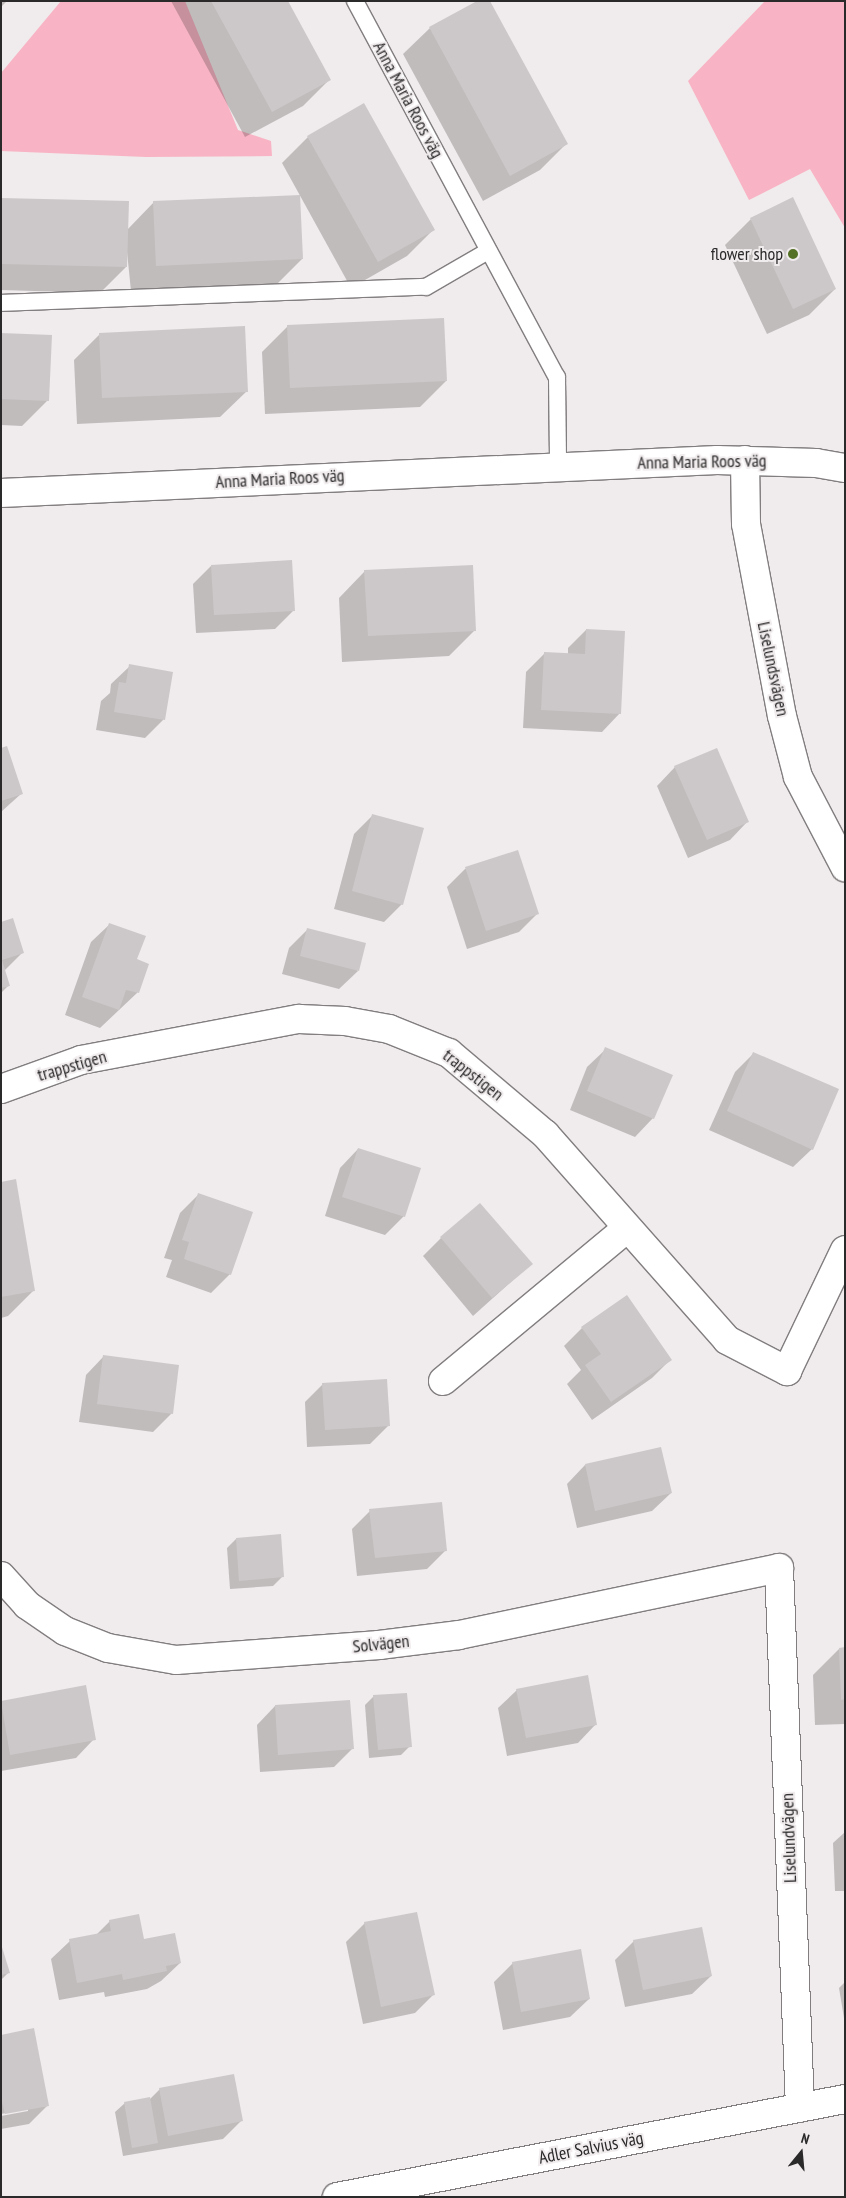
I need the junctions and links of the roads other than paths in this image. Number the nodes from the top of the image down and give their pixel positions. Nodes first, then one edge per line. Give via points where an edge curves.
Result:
1 (355, 1) edge
2 (488, 251) junction
3 (1, 303) edge
4 (745, 460) junction
5 (558, 465) junction
6 (845, 468) edge
7 (1, 493) edge
8 (845, 867) edge
9 (1, 1089) edge
10 (627, 1228) junction
11 (845, 1250) edge
12 (443, 1381) dead end
13 (779, 1568) joint
14 (1, 1576) edge
15 (845, 2099) edge
16 (800, 2108) junction
17 (337, 2197) edge

1 - 2 lane, Anna Maria Roos väg
2 - 3 lane via 426,287
2 - 5 lane, Anna Maria Roos väg via 557,377
4 - 5 street, Anna Maria Roos väg
4 - 6 street, Anna Maria Roos väg
4 - 8 street, Liselundsvägen via 746,524 782,716 798,777
5 - 7 street, Anna Maria Roos väg
9 - 10 street, trappstigen via 81,1060 299,1019 345,1021 389,1029 449,1053 545,1134
10 - 11 street, trappstigen via 727,1340 787,1370
10 - 12 street
13 - 14 street, Solvägen via 459,1635 379,1645 176,1660 108,1648 65,1631 28,1605
13 - 16 street, Liselundvägen
15 - 16 street, Adler Salvius väg
16 - 17 street, Adler Salvius väg

